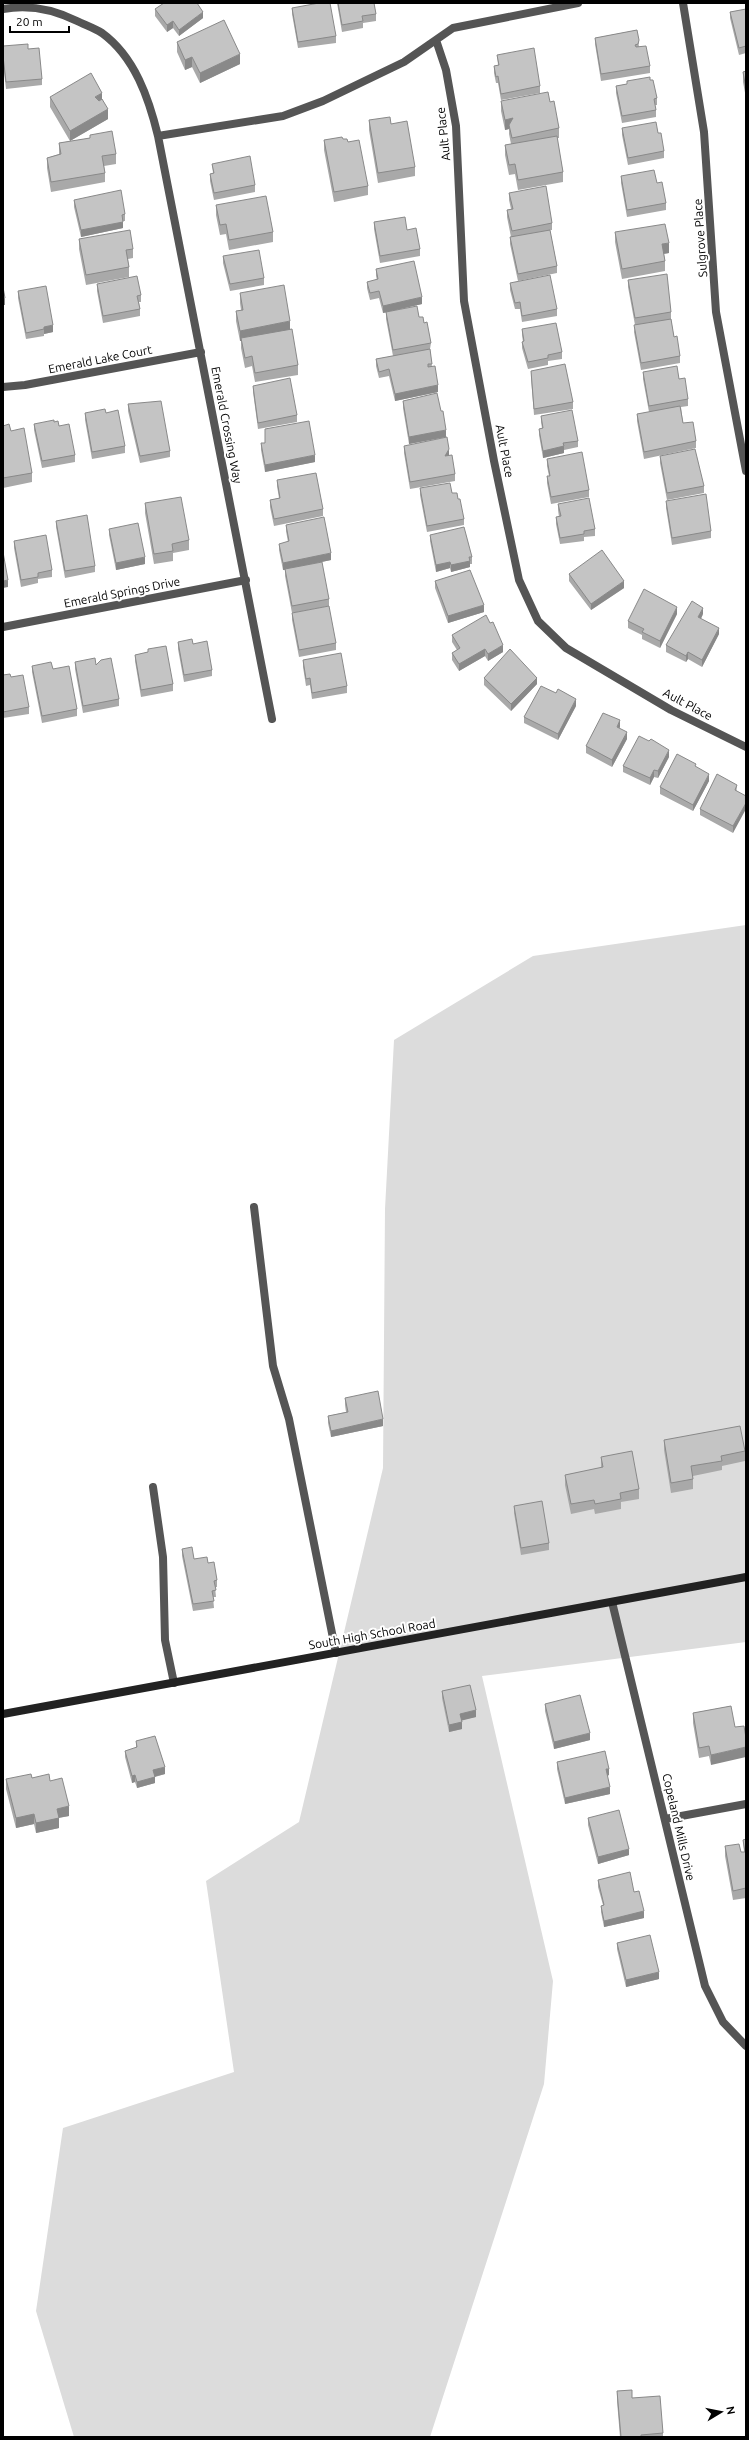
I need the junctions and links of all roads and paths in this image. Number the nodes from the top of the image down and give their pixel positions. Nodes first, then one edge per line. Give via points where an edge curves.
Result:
1 (578, 3) edge
2 (682, 3) edge
3 (3, 9) edge
4 (436, 40) junction
5 (158, 136) junction
6 (201, 352) junction
7 (3, 387) edge
8 (746, 471) edge
9 (246, 580) junction
10 (3, 627) edge
11 (272, 719) dead end
12 (746, 747) edge
13 (254, 1207) dead end
14 (153, 1487) dead end
15 (746, 1577) edge
16 (612, 1602) junction
17 (336, 1653) junction
18 (174, 1683) junction
19 (3, 1714) edge
20 (746, 1804) edge
21 (665, 1818) junction
22 (746, 2046) edge

1 - 4 street via 454,28
2 - 8 street, Sulgrove Place via 704,132 716,312
3 - 5 street, Emerald Crossing Way via 39,7 68,17 102,34 122,53 137,76 149,101
4 - 5 street via 404,62 323,101 283,116
4 - 12 street, Ault Place via 446,70 456,126 464,301 519,580 538,621 566,648 671,710
5 - 6 street, Emerald Crossing Way
6 - 7 street, Emerald Lake Court
6 - 9 street, Emerald Crossing Way
9 - 10 street, Emerald Springs Drive
9 - 11 street, Emerald Crossing Way
13 - 17 street via 273,1366 289,1419
14 - 18 street via 163,1557 165,1640
15 - 16 main road, South High School Road
16 - 17 main road, South High School Road
16 - 21 street, Copeland Mills Drive
17 - 18 main road, South High School Road
18 - 19 main road, South High School Road
20 - 21 street
21 - 22 street, Copeland Mills Drive via 705,1986 723,2022

